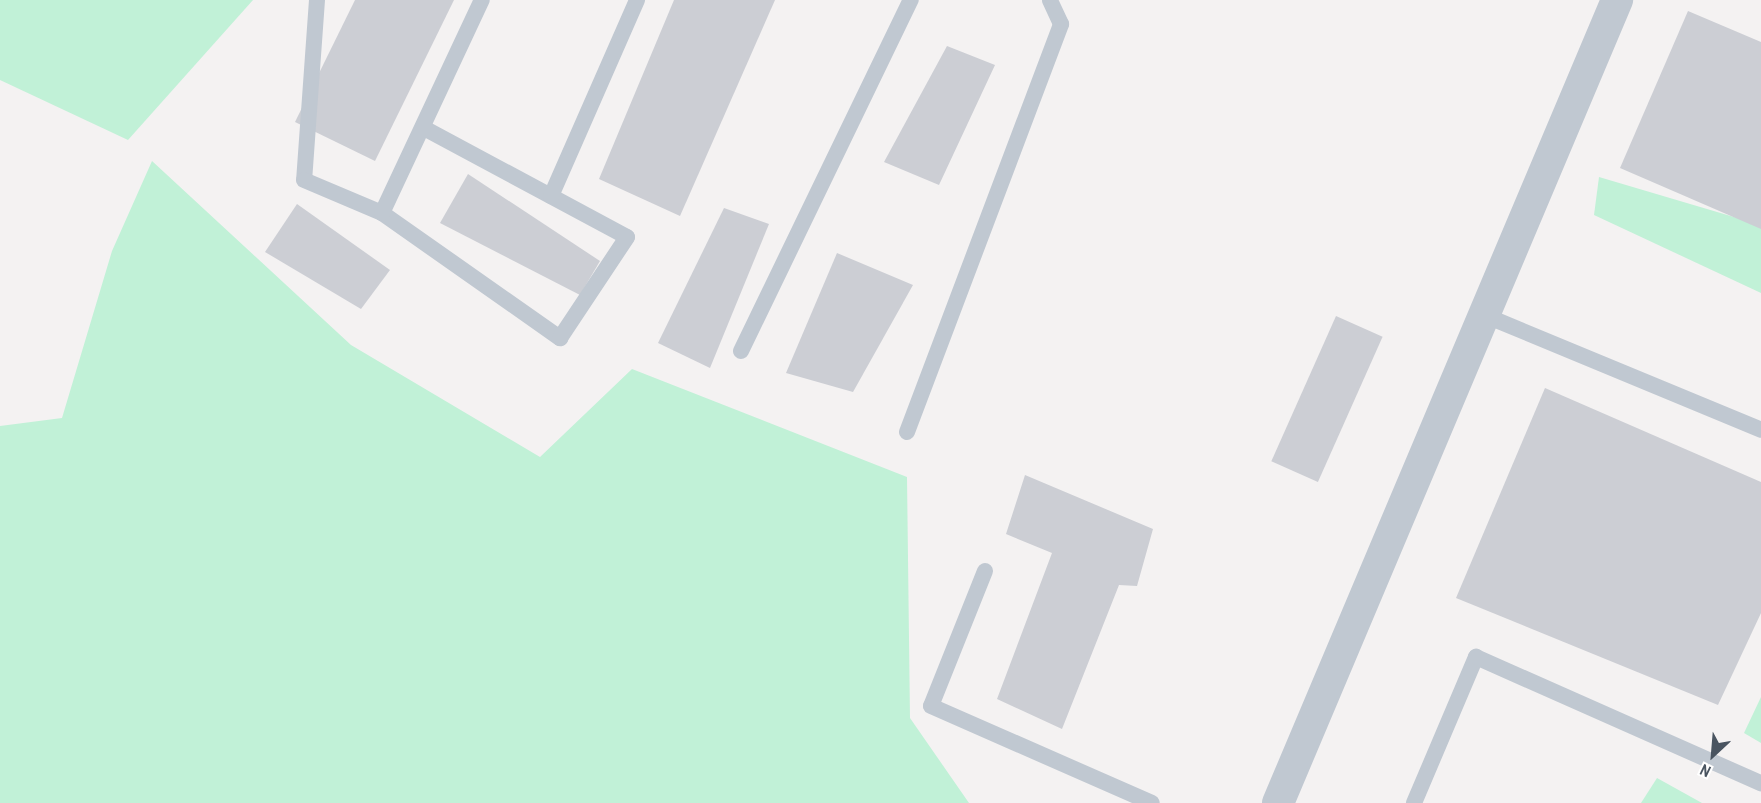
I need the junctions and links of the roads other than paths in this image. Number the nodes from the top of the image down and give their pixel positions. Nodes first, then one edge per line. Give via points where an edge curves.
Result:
1 (317, 0) edge
2 (482, 0) edge
3 (637, 0) edge
4 (912, 0) edge
5 (1050, 0) edge
6 (1617, 0) edge
7 (424, 128) junction
8 (551, 196) junction
9 (382, 213) junction
10 (1485, 315) junction
11 (741, 351) dead end
12 (1761, 430) edge
13 (907, 432) dead end
14 (985, 571) dead end
15 (1761, 783) edge
16 (1152, 803) edge
17 (1278, 803) edge
18 (1414, 803) edge

1 - 9 lane via 304,180
2 - 7 lane
3 - 8 lane
4 - 11 lane
5 - 13 lane via 1060,24
6 - 10 street
7 - 8 lane
7 - 9 lane
8 - 9 lane via 627,237 560,338
10 - 12 lane
10 - 17 street
14 - 16 lane via 930,706
15 - 18 lane via 1476,657

